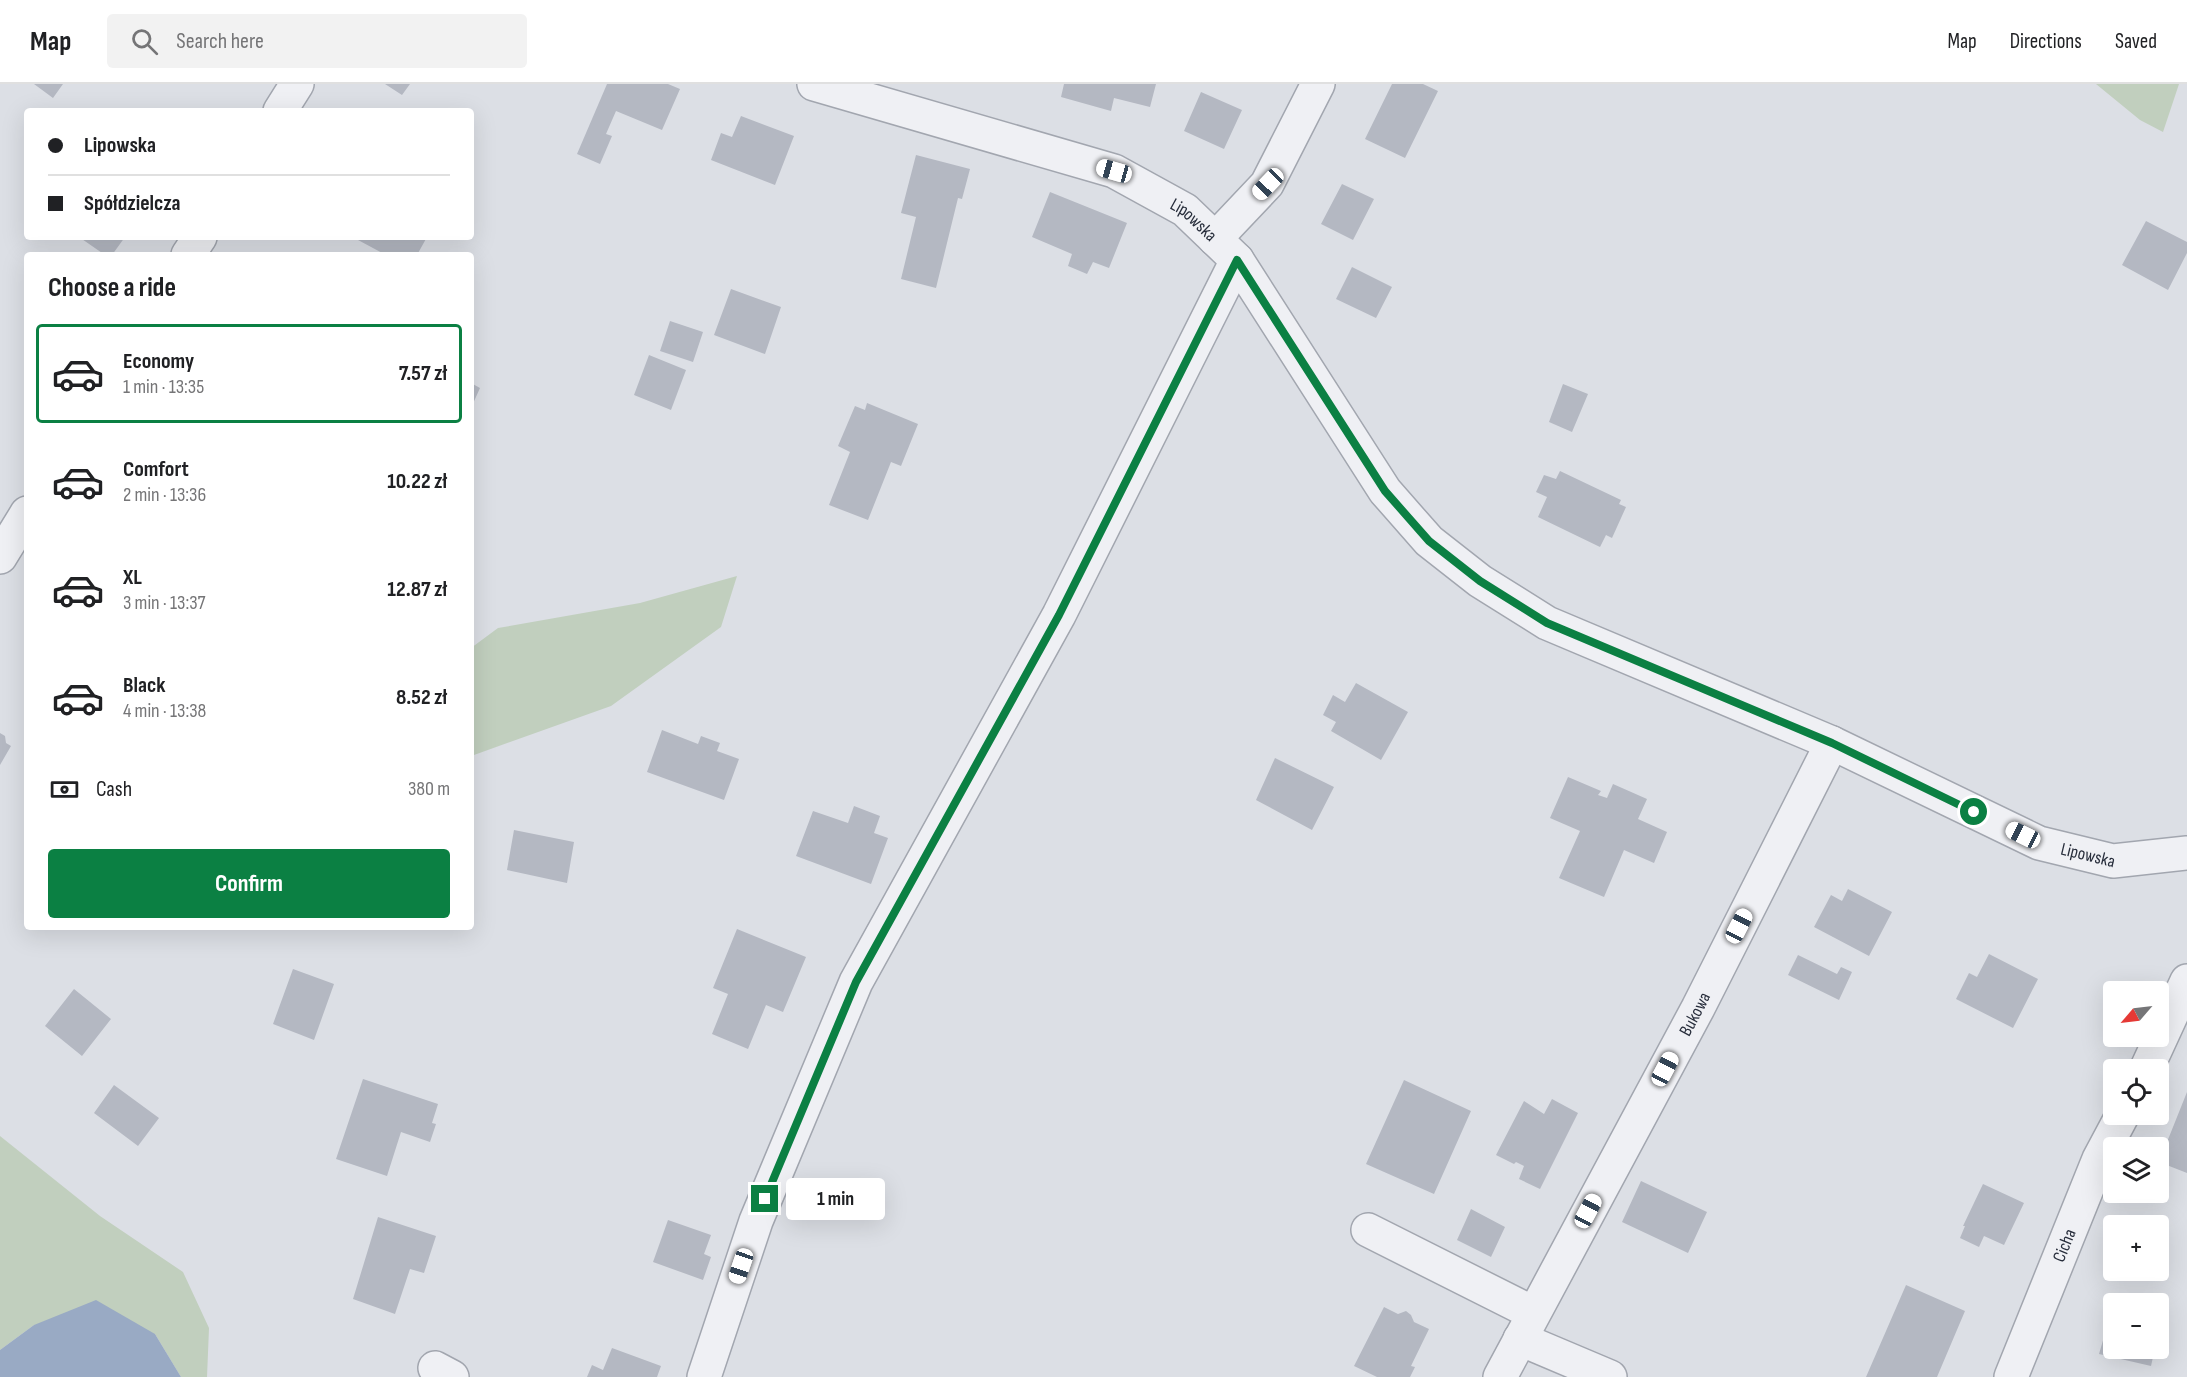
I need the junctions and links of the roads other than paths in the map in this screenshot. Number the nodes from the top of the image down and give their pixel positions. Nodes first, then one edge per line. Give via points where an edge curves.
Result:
1 (297, 84) edge
2 (814, 84) edge
3 (1318, 84) edge
4 (282, 108) edge
5 (1226, 249) junction
6 (24, 518) edge
7 (0, 557) edge
8 (1832, 743) junction
9 (2187, 853) edge
10 (2187, 981) edge
11 (2151, 1059) edge
12 (2117, 1125) edge
13 (1368, 1230) dead end
14 (1527, 1326) junction
15 (704, 1377) edge
16 (1500, 1377) edge
17 (1610, 1377) edge
18 (2011, 1377) edge

1 - 4 street
2 - 5 street, Lipowska via 1114,171 1185,210
3 - 5 street via 1268,184
5 - 8 street, Lipowska via 1385,491 1429,541 1480,581 1547,623
5 - 15 street via 1059,615 856,982 756,1221
6 - 7 street
8 - 9 street, Lipowska via 2039,843 2113,861
8 - 14 street, Bukowa via 1698,1008
10 - 11 street
12 - 18 street, Cicha via 2098,1159
13 - 14 street
14 - 16 street, Bukowa
14 - 17 street

